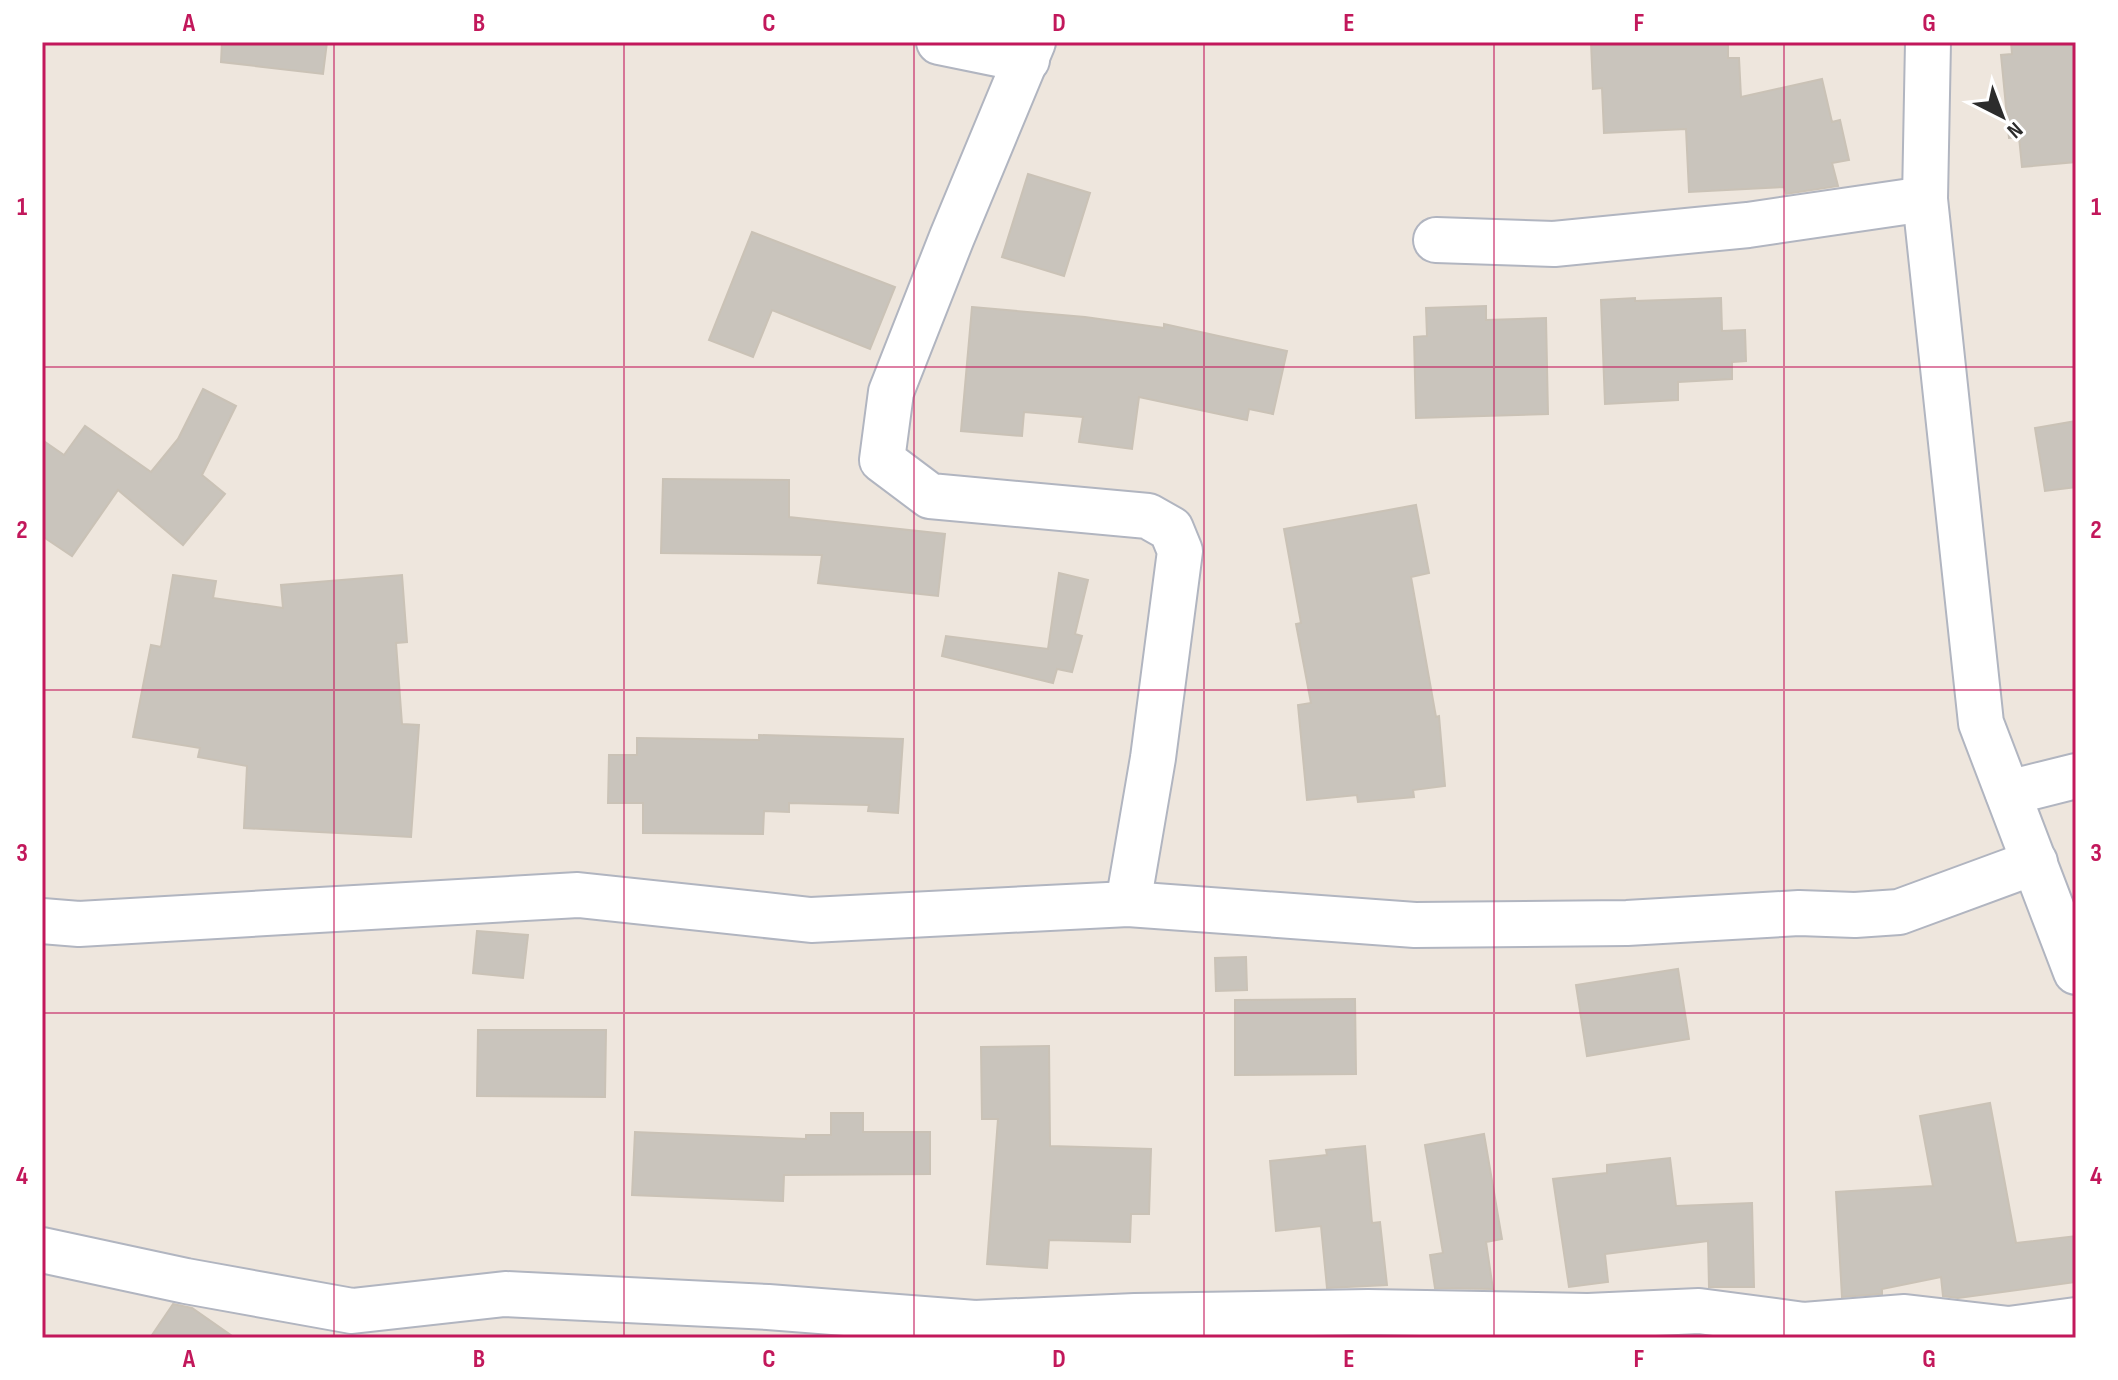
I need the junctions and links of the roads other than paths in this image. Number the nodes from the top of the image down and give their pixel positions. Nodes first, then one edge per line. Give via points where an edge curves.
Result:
1 (939, 42) edge
2 (1928, 42) edge
3 (1030, 51) edge
4 (1925, 199) junction
5 (1436, 240) dead end
6 (2076, 776) edge
7 (2008, 793) junction
8 (2035, 862) junction
9 (1128, 904) junction
10 (42, 921) edge
11 (2076, 972) edge
12 (42, 1250) edge
13 (2076, 1320) edge
14 (1424, 1325) edge
15 (1805, 1331) edge

1 - 3 street
2 - 4 street
3 - 9 street via 891,392 882,460 930,496 1148,516 1171,529 1180,551
4 - 5 street via 1748,225 1554,244
4 - 7 street via 1981,723
6 - 7 street
7 - 8 street
8 - 9 street via 1899,912 1855,915 1415,925
8 - 11 street
9 - 10 street via 811,920 578,895 79,924
12 - 14 street via 352,1311 505,1294 975,1323 1150,1316
13 - 15 street via 2009,1329 1905,1317
14 - 15 street via 1699,1311

